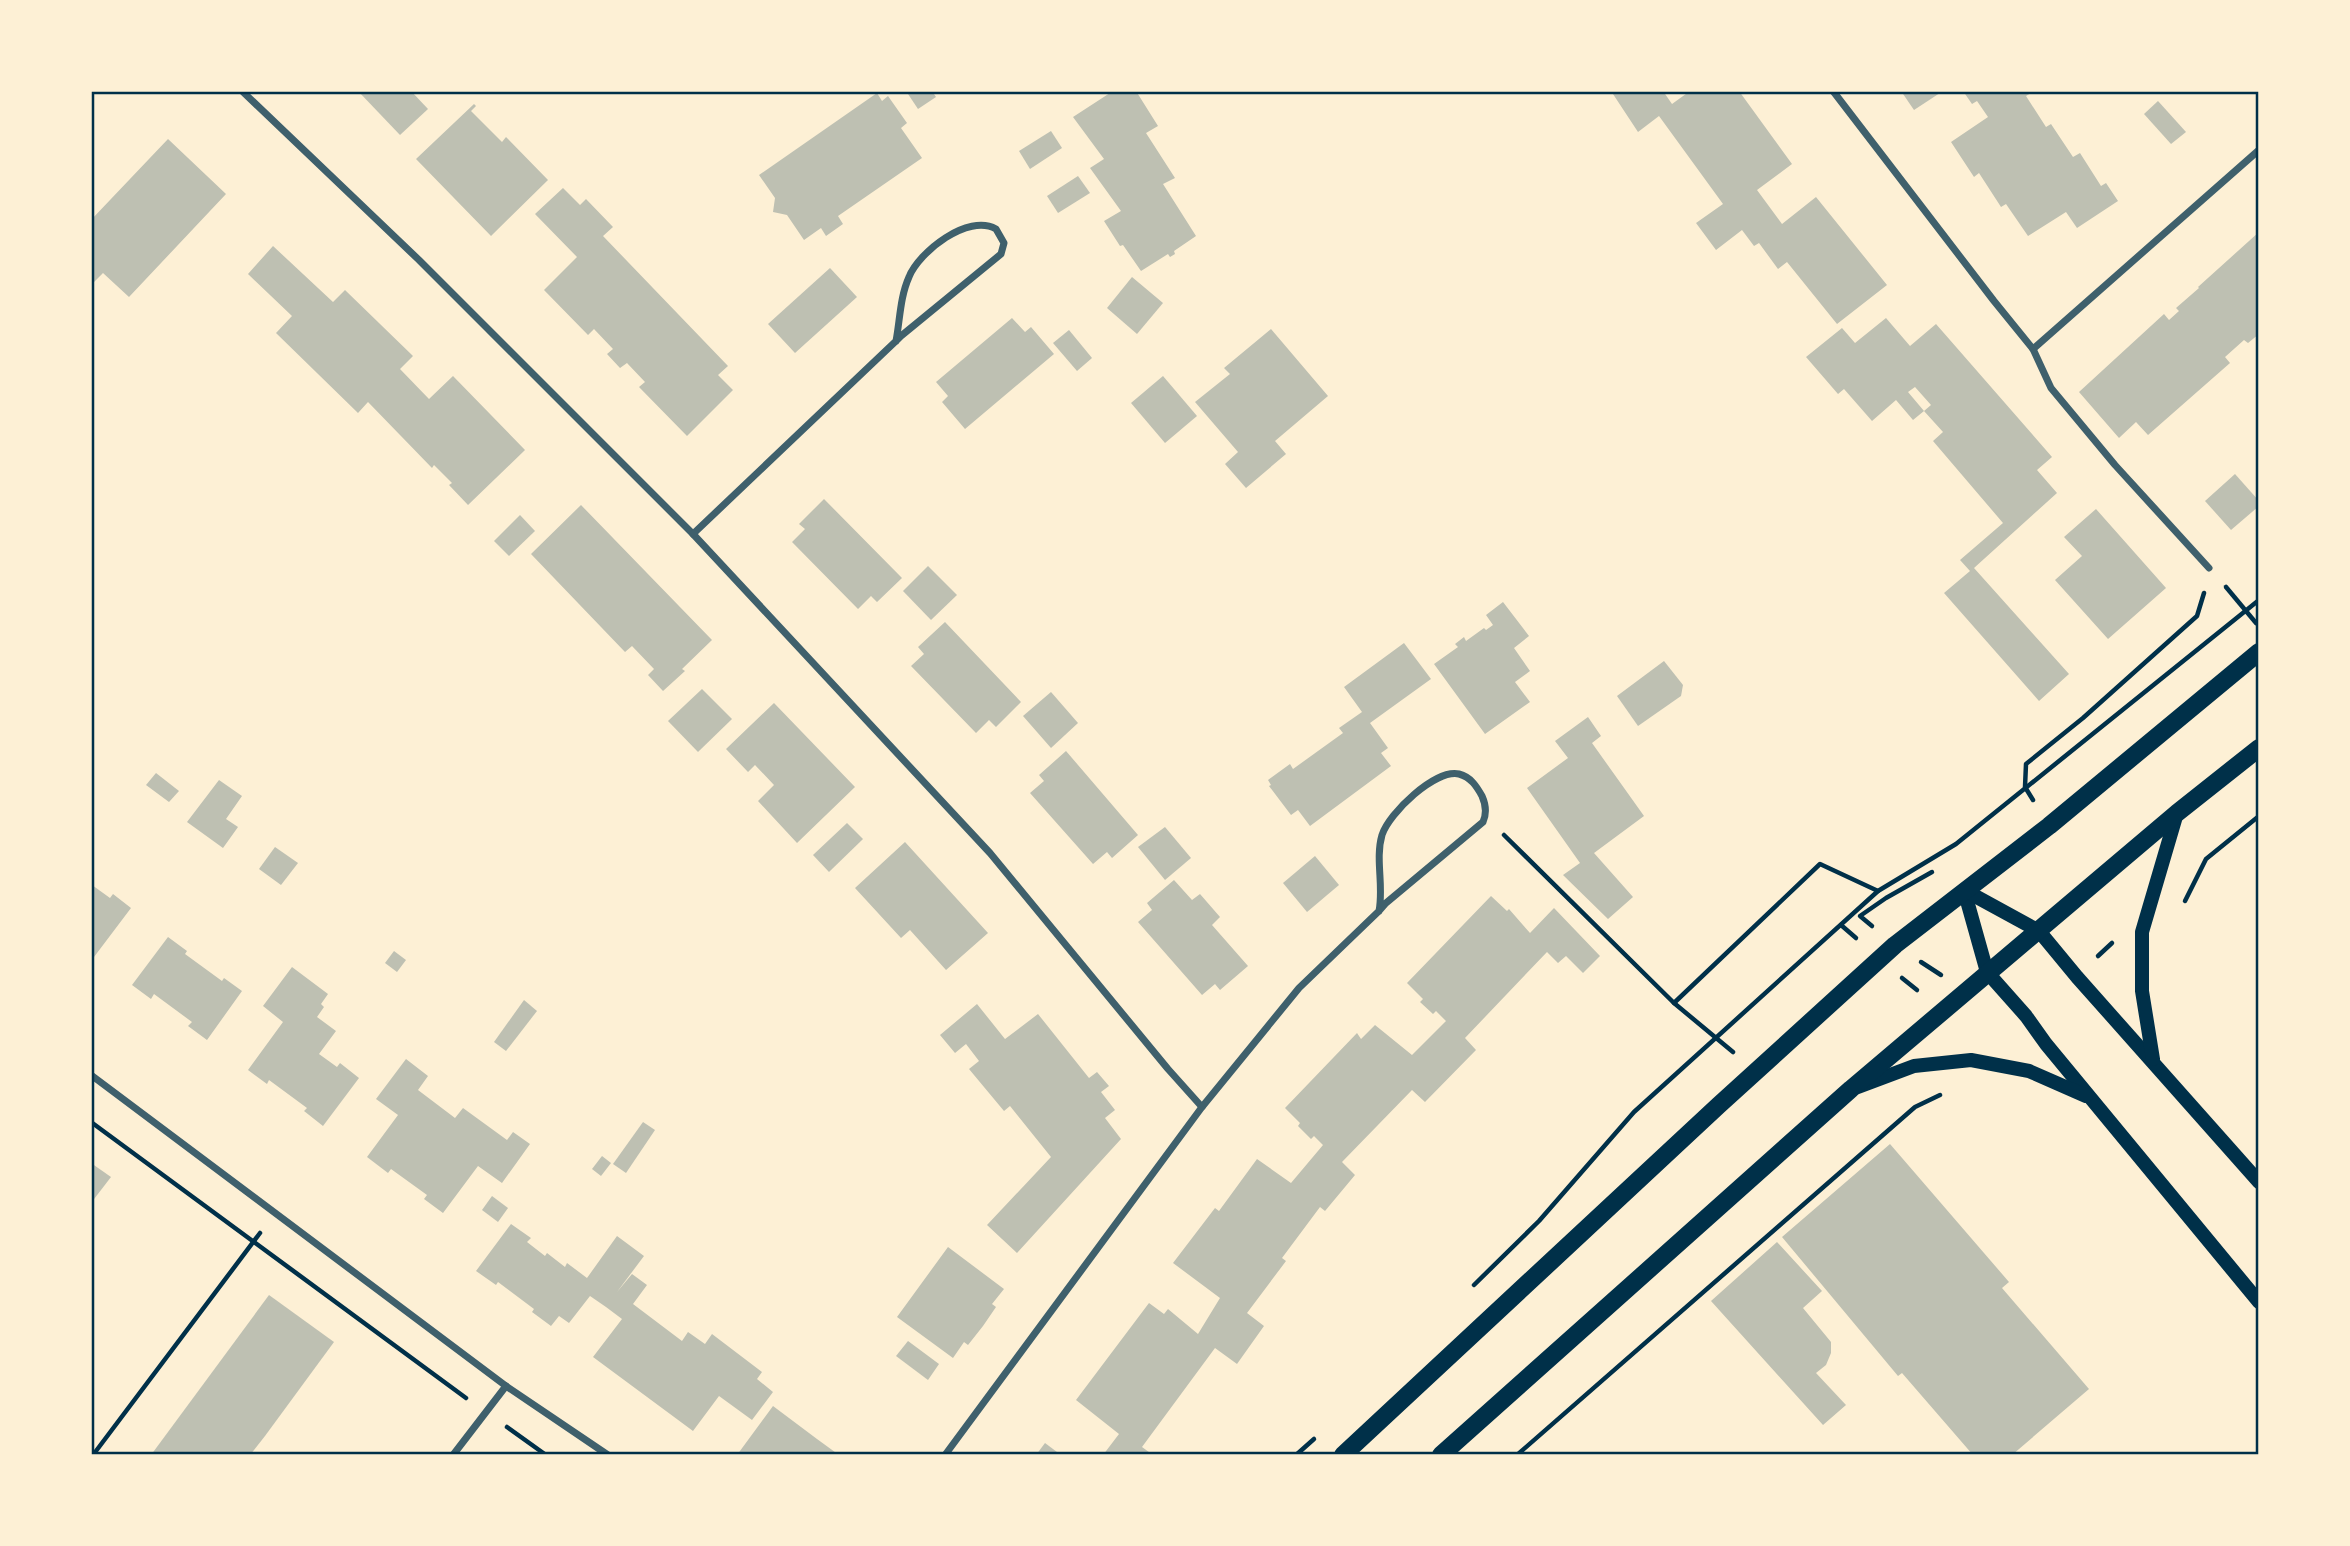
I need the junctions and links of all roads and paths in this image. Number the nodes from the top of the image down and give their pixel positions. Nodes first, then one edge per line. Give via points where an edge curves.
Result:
1 (242, 91) edge
2 (1833, 91) edge
3 (2259, 150) edge
4 (896, 341) junction
5 (2033, 349) junction
6 (693, 534) junction
7 (2209, 568) junction
8 (2259, 600) edge
9 (2246, 610) junction
10 (2259, 626) edge
11 (2259, 652) edge
12 (2259, 748) edge
13 (2025, 787) junction
14 (2177, 813) junction
15 (2259, 816) edge
16 (1485, 817) junction
17 (1964, 890) junction
18 (1878, 891) junction
19 (1379, 911) junction
20 (1841, 925) junction
21 (2039, 931) junction
22 (2142, 932) junction
23 (1879, 960) junction
24 (1987, 972) junction
25 (1674, 1003) junction
26 (1943, 1011) junction
27 (1717, 1038) junction
28 (1970, 1060) junction
29 (2153, 1061) junction
30 (1756, 1072) junction
31 (91, 1075) edge
32 (1851, 1089) junction
33 (2091, 1098) junction
34 (1202, 1107) junction
35 (91, 1122) edge
36 (2259, 1182) edge
37 (275, 1213) junction
38 (253, 1242) junction
39 (1471, 1288) dead end
40 (2259, 1302) edge
41 (506, 1386) junction
42 (486, 1412) junction
43 (1315, 1438) dead end
44 (93, 1455) edge
45 (453, 1455) edge
46 (546, 1455) edge
47 (608, 1455) edge
48 (945, 1455) edge
49 (1296, 1455) edge
50 (1343, 1455) edge
51 (1441, 1455) edge
52 (1517, 1455) edge

1 - 6 street
2 - 5 street
3 - 5 street
4 - 4 street via 1001,254 1004,243 996,229 980,224 966,227 921,257 904,292
4 - 6 street
5 - 7 street via 2051,388
6 - 34 street via 990,853
7 - 9 path
7 - 13 path via 2197,616 2026,764
8 - 9 path
9 - 10 path
9 - 13 path
11 - 17 main road via 2049,826
12 - 14 main road
13 - 18 path via 1956,844
14 - 21 main road
14 - 22 main road
15 - 22 path via 2206,859 2177,918
16 - 19 street
16 - 19 street via 1478,788 1458,774 1438,778 1402,805 1382,836
16 - 25 path
17 - 21 main road
17 - 23 main road
17 - 24 main road
18 - 20 path
18 - 25 path via 1820,864
19 - 34 street via 1299,988
20 - 23 path
20 - 27 path
21 - 24 main road
21 - 29 main road
22 - 29 main road via 2142,992
23 - 26 path
23 - 30 main road
24 - 26 main road
24 - 33 main road
25 - 27 path
26 - 32 main road
27 - 30 path
27 - 39 path via 1634,1112 1539,1221
28 - 32 main road via 1914,1066
28 - 33 main road via 2029,1071
28 - 52 path via 1960,1086 1915,1107
29 - 36 main road
30 - 50 main road
31 - 37 street
32 - 51 main road
33 - 40 main road
34 - 48 street
35 - 38 path
37 - 38 path
37 - 41 street
38 - 42 path
38 - 44 path
41 - 42 street
41 - 47 street
42 - 45 street
42 - 46 path
43 - 49 path

